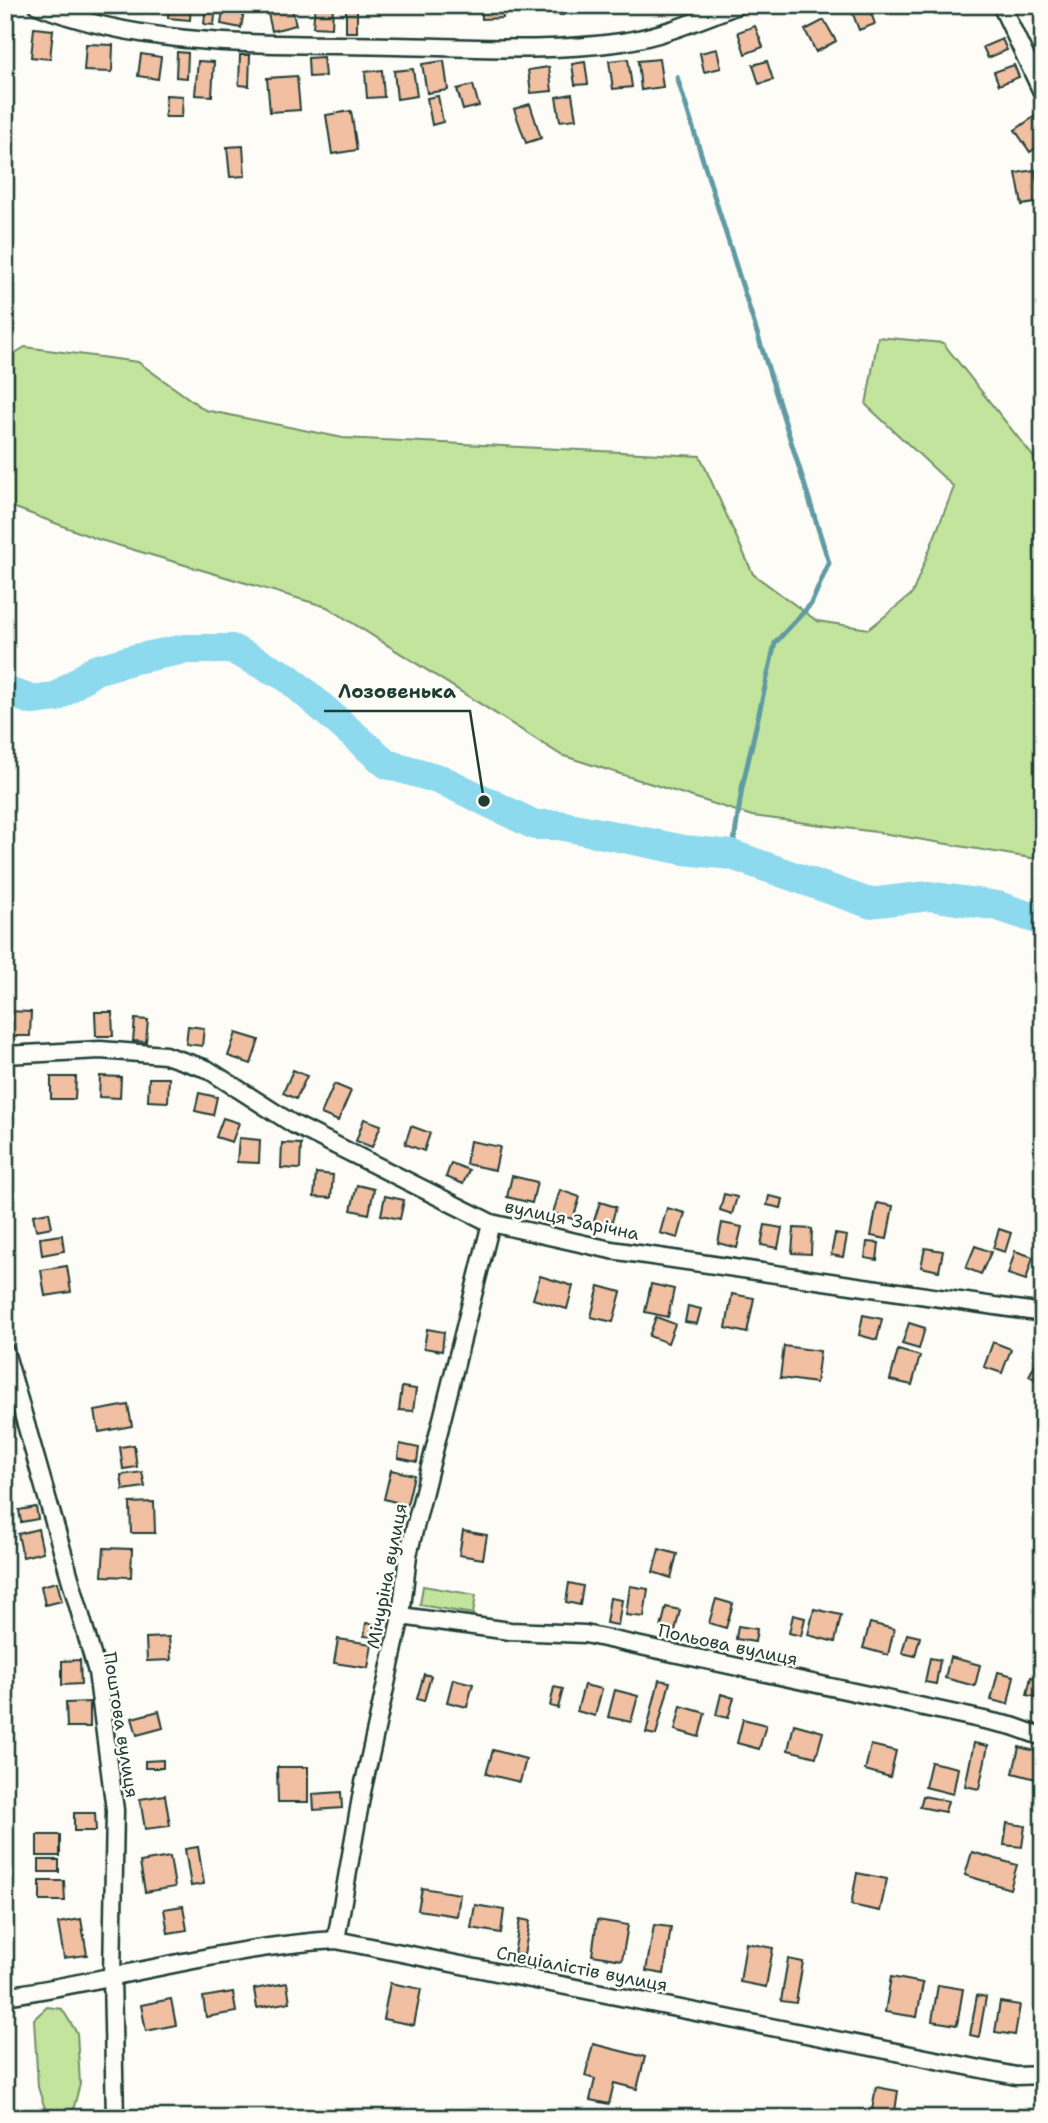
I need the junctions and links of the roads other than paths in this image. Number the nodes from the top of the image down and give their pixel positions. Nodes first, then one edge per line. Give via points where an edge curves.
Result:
1 (37, 5) edge
2 (737, 5) edge
3 (1002, 5) edge
4 (1043, 94) edge
5 (5, 1055) edge
6 (491, 1223) junction
7 (1043, 1314) edge
8 (5, 1351) edge
9 (401, 1615) junction
10 (1043, 1737) edge
11 (336, 1940) junction
12 (112, 1976) junction
13 (5, 1996) edge
14 (1043, 2075) edge
15 (116, 2118) edge

1 - 2 street via 93,23 255,44 550,49 644,38
3 - 4 street
5 - 6 street, вулиця Зарічна via 113,1051 165,1055 207,1069 293,1124
6 - 7 street, вулиця Зарічна via 611,1250
6 - 9 street, Мічуріна вулиця via 426,1476 408,1555
8 - 12 street, Поштова вулиця via 97,1672 115,1810
9 - 10 street, Польова вулиця via 510,1631 585,1634 1012,1726
9 - 11 street, Мічуріна вулиця via 362,1792
11 - 12 street, Спеціалістів вулиця via 243,1949
11 - 14 street, Спеціалістів вулиця via 1016,2076
12 - 13 street, Спеціалістів вулиця
12 - 15 street, Поштова вулиця

